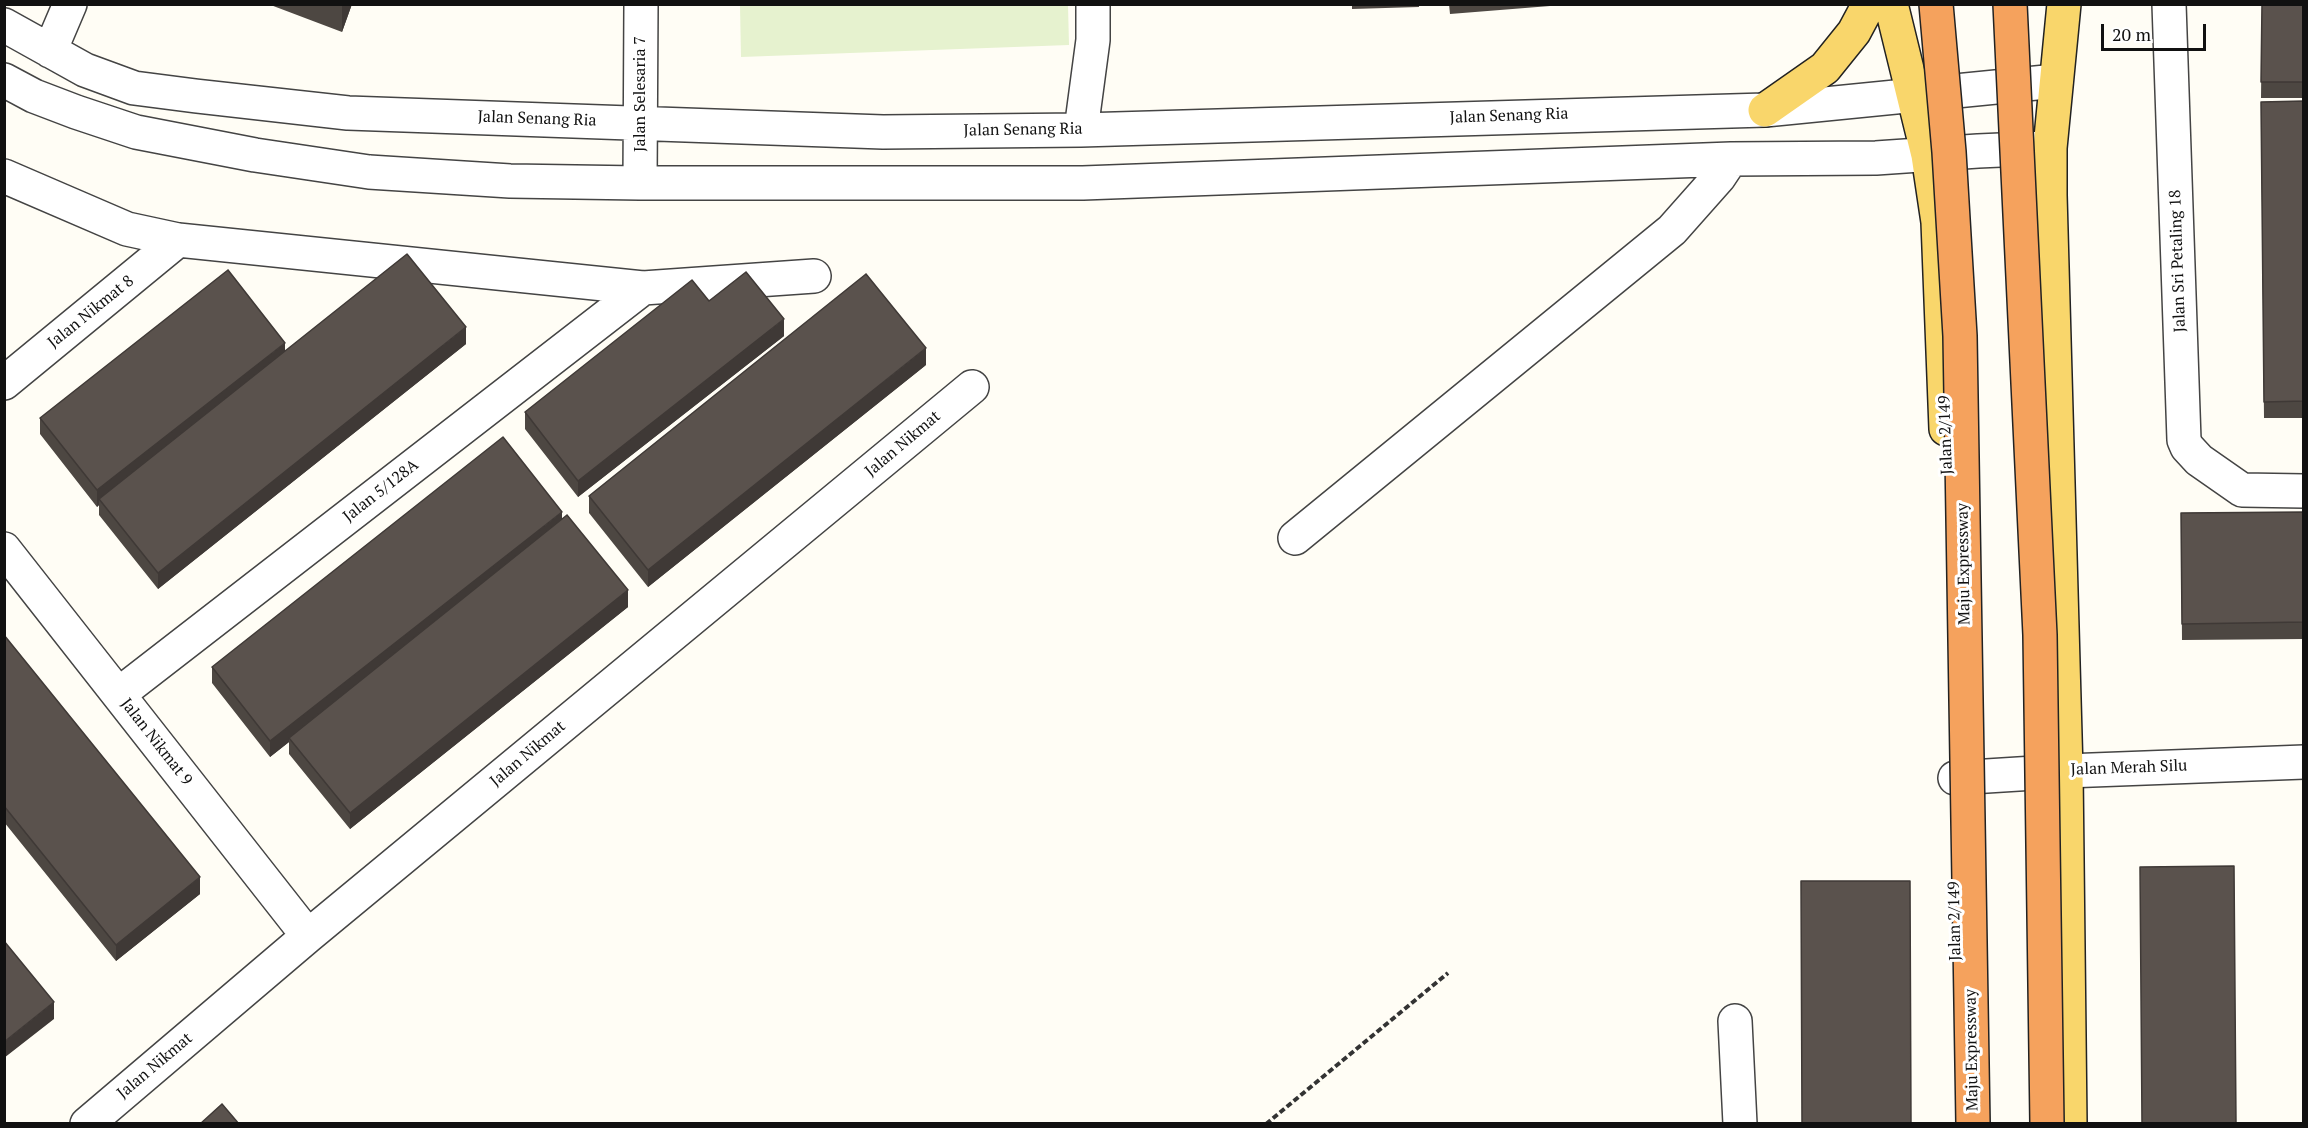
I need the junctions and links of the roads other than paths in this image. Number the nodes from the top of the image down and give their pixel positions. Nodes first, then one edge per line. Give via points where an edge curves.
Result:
1 (70, 4) edge
2 (641, 4) edge
3 (1093, 4) edge
4 (1869, 4) edge
5 (1891, 4) edge
6 (1936, 4) edge
7 (2010, 4) edge
8 (2064, 4) edge
9 (2169, 4) edge
10 (4, 26) edge
11 (50, 51) junction
12 (4, 80) edge
13 (2056, 81) junction
14 (1913, 95) junction
15 (1765, 110) junction
16 (640, 125) junction
17 (1081, 130) junction
18 (2050, 148) junction
19 (1928, 155) junction
20 (1731, 159) junction
21 (4, 176) edge
22 (640, 183) junction
23 (178, 240) junction
24 (814, 276) dead end
25 (643, 288) junction
26 (4, 383) edge
27 (972, 387) dead end
28 (2304, 491) edge
29 (1295, 538) dead end
30 (4, 549) edge
31 (119, 694) junction
32 (2304, 762) edge
33 (2066, 771) junction
34 (1954, 778) junction
35 (308, 936) junction
36 (1735, 1021) dead end
37 (87, 1124) edge
38 (1740, 1124) edge
39 (1958, 1124) edge
40 (1973, 1124) edge
41 (2047, 1124) edge
42 (2070, 1124) edge

1 - 11 street
2 - 16 street, Jalan Selesaria 7
3 - 17 street via 1093,40
4 - 15 main road via 1854,32 1825,68
5 - 14 main road, Jalan 2/149
6 - 40 highway, Maju Expressway, bridge via 1960,336
7 - 41 highway, bridge via 2040,635
8 - 13 main road
9 - 28 street, Jalan Sri Petaling 18 via 2184,440 2199,460 2242,490
10 - 11 street, Jalan Senang Ria
11 - 16 street, Jalan Senang Ria via 85,70 134,88 196,96 348,113
12 - 22 street via 34,96 136,132 255,154 369,172 510,181
13 - 14 street, Jalan Senang Ria
13 - 18 main road
14 - 15 street, Jalan Senang Ria
14 - 19 main road, Jalan 2/149
15 - 17 street, Jalan Senang Ria
16 - 17 street, Jalan Senang Ria via 883,132
16 - 22 street, Jalan Selesaria 7
18 - 19 street
18 - 33 main road
19 - 20 street
19 - 34 main road, Jalan 2/149 via 1938,222 1949,498
20 - 22 street via 1083,183
20 - 29 street via 1672,230
21 - 23 street via 127,229
23 - 25 street
23 - 26 street, Jalan Nikmat 8
24 - 25 street
25 - 31 street, Jalan 5/128A
27 - 35 street, Jalan Nikmat
30 - 31 street, Jalan Nikmat 9
31 - 35 street, Jalan Nikmat 9
32 - 33 street, Jalan Merah Silu
33 - 34 street, Jalan Merah Silu
33 - 42 main road
34 - 39 main road, Jalan 2/149
35 - 37 street, Jalan Nikmat
36 - 38 street

